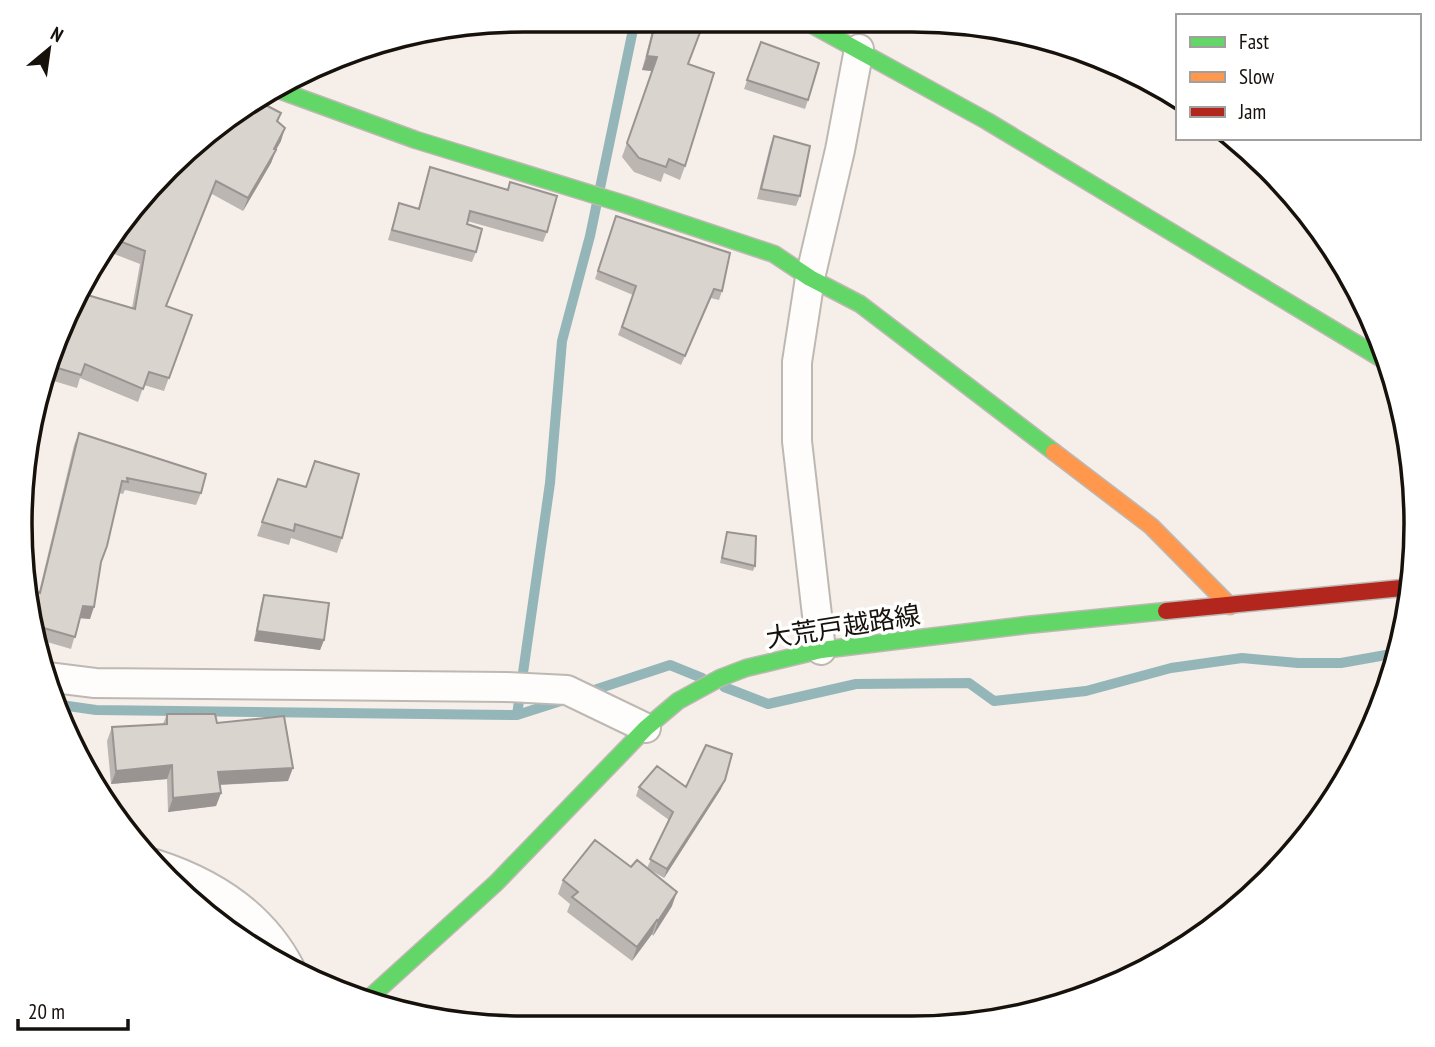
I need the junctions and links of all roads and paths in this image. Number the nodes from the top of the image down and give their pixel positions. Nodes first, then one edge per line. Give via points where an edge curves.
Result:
1 (826, 32) edge
2 (859, 49) junction
3 (286, 92) edge
4 (810, 278) junction
5 (1373, 353) edge
6 (1399, 588) edge
7 (1230, 606) junction
8 (821, 650) junction
9 (57, 678) edge
10 (646, 728) junction
11 (178, 873) edge
12 (282, 953) edge
13 (376, 993) edge

1 - 2 street
2 - 4 street
2 - 5 street
3 - 4 street via 774,254
4 - 7 street via 860,304 1151,526
4 - 8 street via 797,362 797,441
6 - 7 street, 大荒戸越路線
7 - 8 street, 大荒戸越路線
8 - 10 street, 大荒戸越路線 via 720,678 678,701
9 - 10 street via 95,683 567,690
10 - 13 street, 大荒戸越路線 via 496,883
11 - 12 street via 238,904

